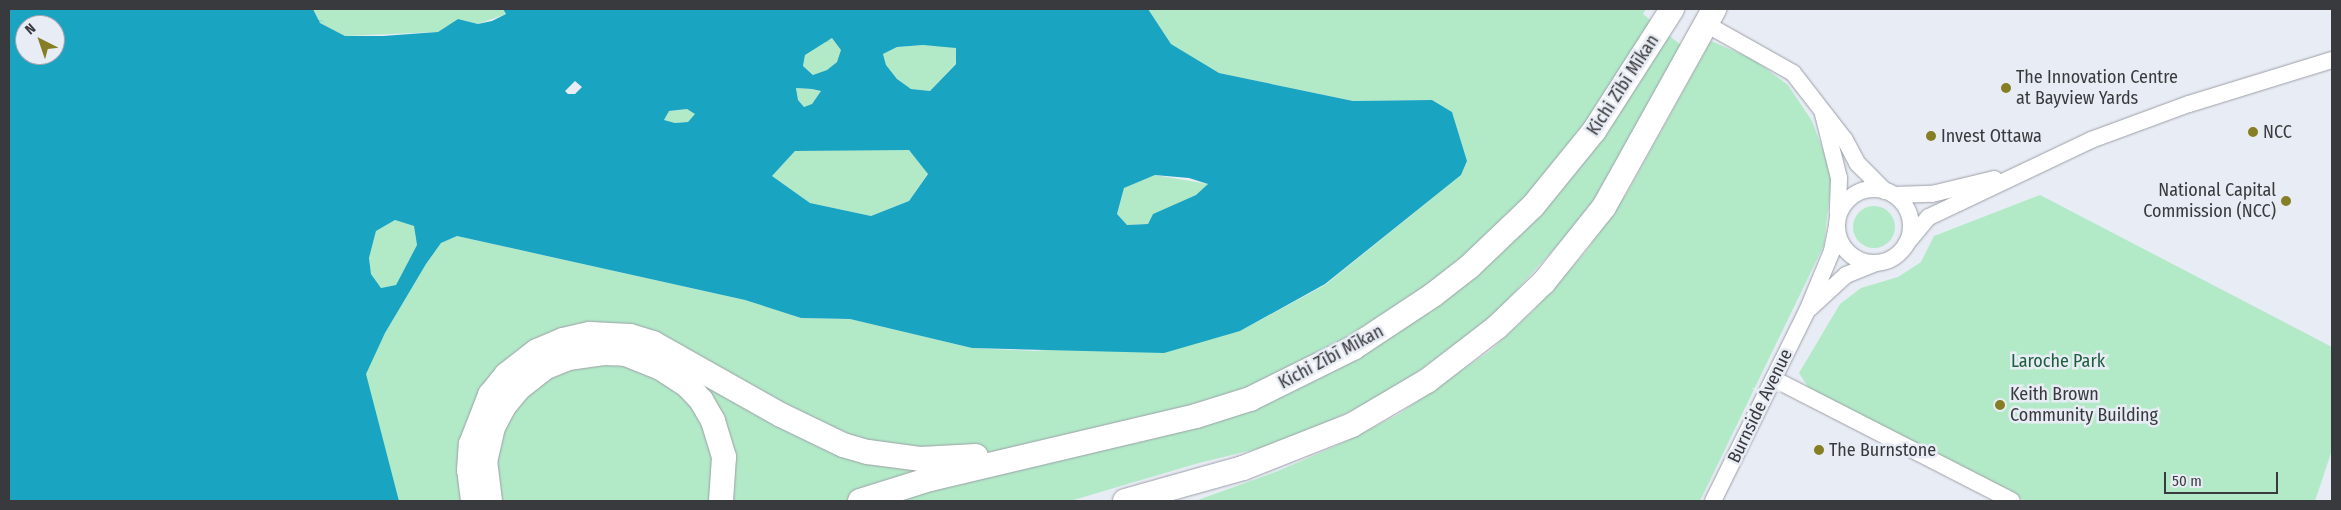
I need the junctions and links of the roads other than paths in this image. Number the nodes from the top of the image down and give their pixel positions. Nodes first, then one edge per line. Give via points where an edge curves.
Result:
1 (1672, 9) edge
2 (1677, 9) edge
3 (1710, 16) edge
4 (2332, 60) edge
5 (1822, 110) junction
6 (2016, 174) junction
7 (1890, 193) junction
8 (1837, 222) junction
9 (1906, 244) junction
10 (1877, 263) junction
11 (1807, 311) junction
12 (1774, 379) junction
13 (1148, 429) junction
14 (1189, 486) junction
15 (472, 501) edge
16 (490, 501) edge
17 (721, 501) edge
18 (860, 501) edge
19 (1125, 501) edge
20 (1143, 501) edge
21 (1713, 501) edge
22 (2012, 501) edge

1 - 13 highway, Kichi Zībī Mīkan via 1612,106 1564,171 1515,224 1462,273 1396,322 1324,365 1250,399
2 - 3 highway
3 - 5 street via 1784,66 1809,90
3 - 14 highway via 1604,207 1544,282 1504,321 1438,374 1352,425 1288,452
4 - 6 street via 2172,110
5 - 7 street via 1857,163
5 - 8 street via 1839,178
6 - 7 street via 1932,194
6 - 9 street via 1929,217
7 - 8 street via 1873,189 1857,193 1843,205
7 - 9 street via 1908,214 1910,230
8 - 10 street via 1843,247 1850,255
8 - 11 street, Burnside Avenue via 1832,251
9 - 10 street via 1892,258
10 - 11 street, Burnside Avenue via 1846,275
11 - 12 street, Burnside Avenue
12 - 21 street, Burnside Avenue
12 - 22 street
13 - 15 highway via 952,459 920,459 868,452 807,429 653,343 630,336 590,334 563,340 537,351 506,375 490,395 471,444 468,470
13 - 18 highway, Kichi Zībī Mīkan via 930,479
14 - 19 highway
14 - 20 highway
16 - 17 highway via 485,462 493,427 504,406 518,388 546,367 568,358 602,353 626,354 649,362 695,392 713,421 723,451 725,482

